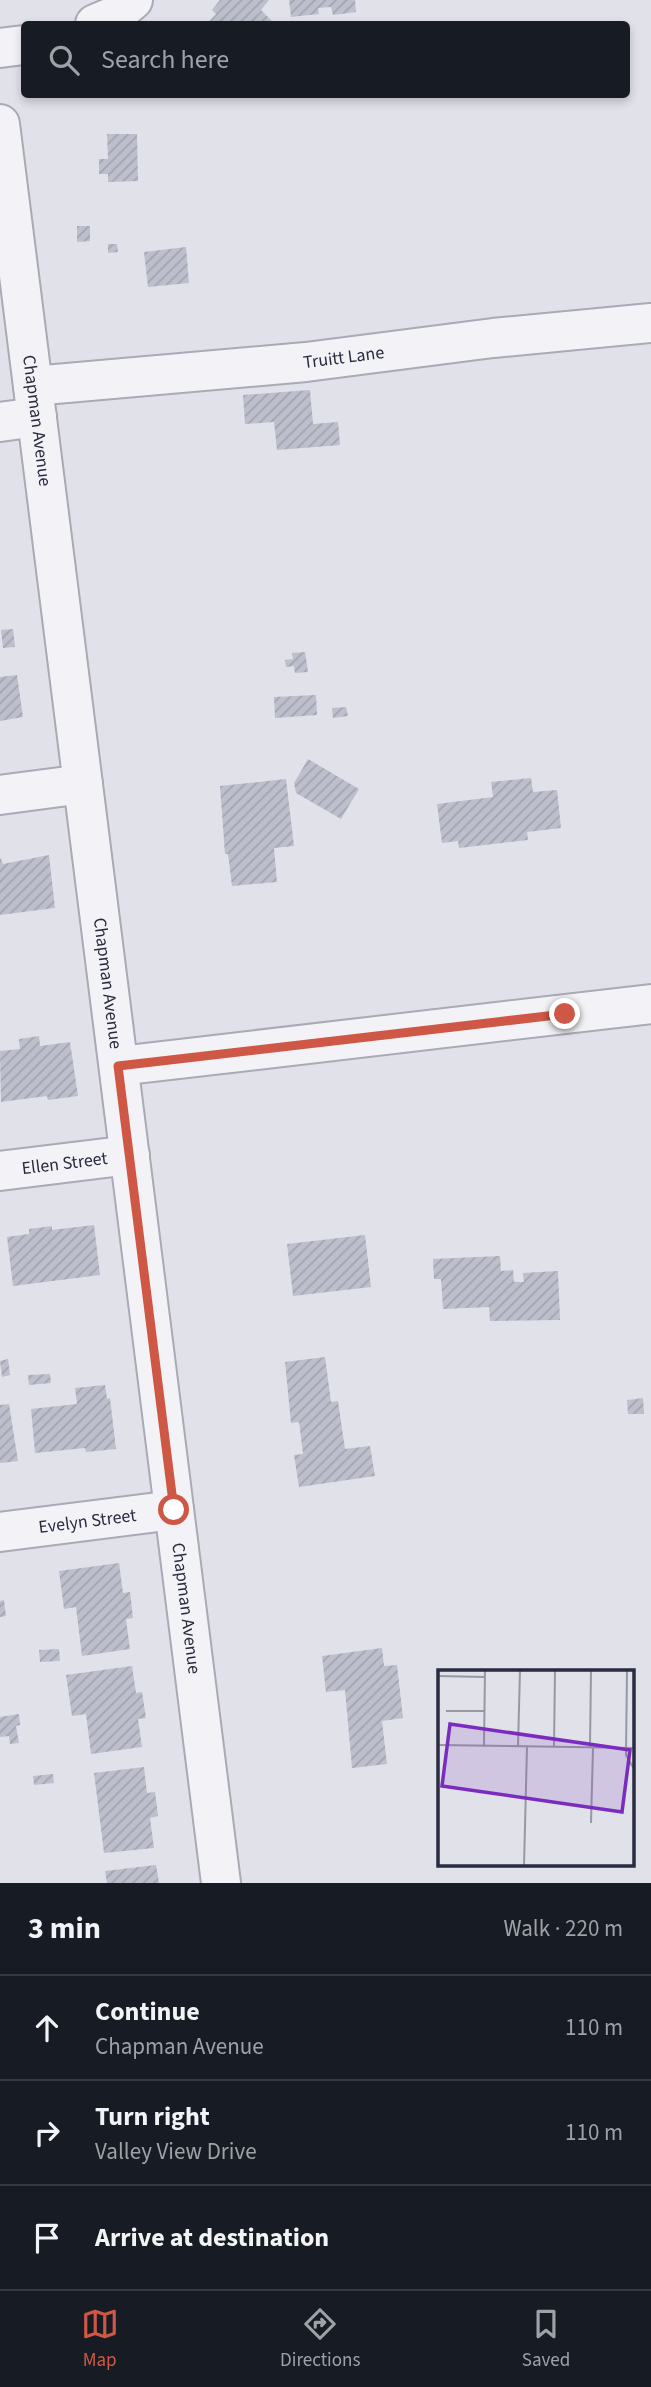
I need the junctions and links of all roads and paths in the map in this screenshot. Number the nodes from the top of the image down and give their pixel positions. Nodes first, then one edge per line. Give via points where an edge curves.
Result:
1 (133, 0) edge
2 (102, 21) edge
3 (21, 45) edge
4 (0, 48) edge
5 (0, 124) edge
6 (651, 323) edge
7 (23, 408) edge
8 (83, 784) junction
9 (0, 795) edge
10 (651, 1004) edge
11 (118, 1066) junction
12 (130, 1155) junction
13 (0, 1171) edge
14 (174, 1510) junction
15 (0, 1532) edge
16 (221, 1883) edge

1 - 2 street
3 - 4 street
5 - 7 street, Chapman Avenue
6 - 7 street, Truitt Lane via 306,362
7 - 8 street, Chapman Avenue
8 - 9 street
8 - 11 street, Chapman Avenue
10 - 11 street
11 - 12 street, Chapman Avenue
12 - 13 street, Ellen Street
12 - 14 street, Chapman Avenue
14 - 15 street, Evelyn Street
14 - 16 street, Chapman Avenue

